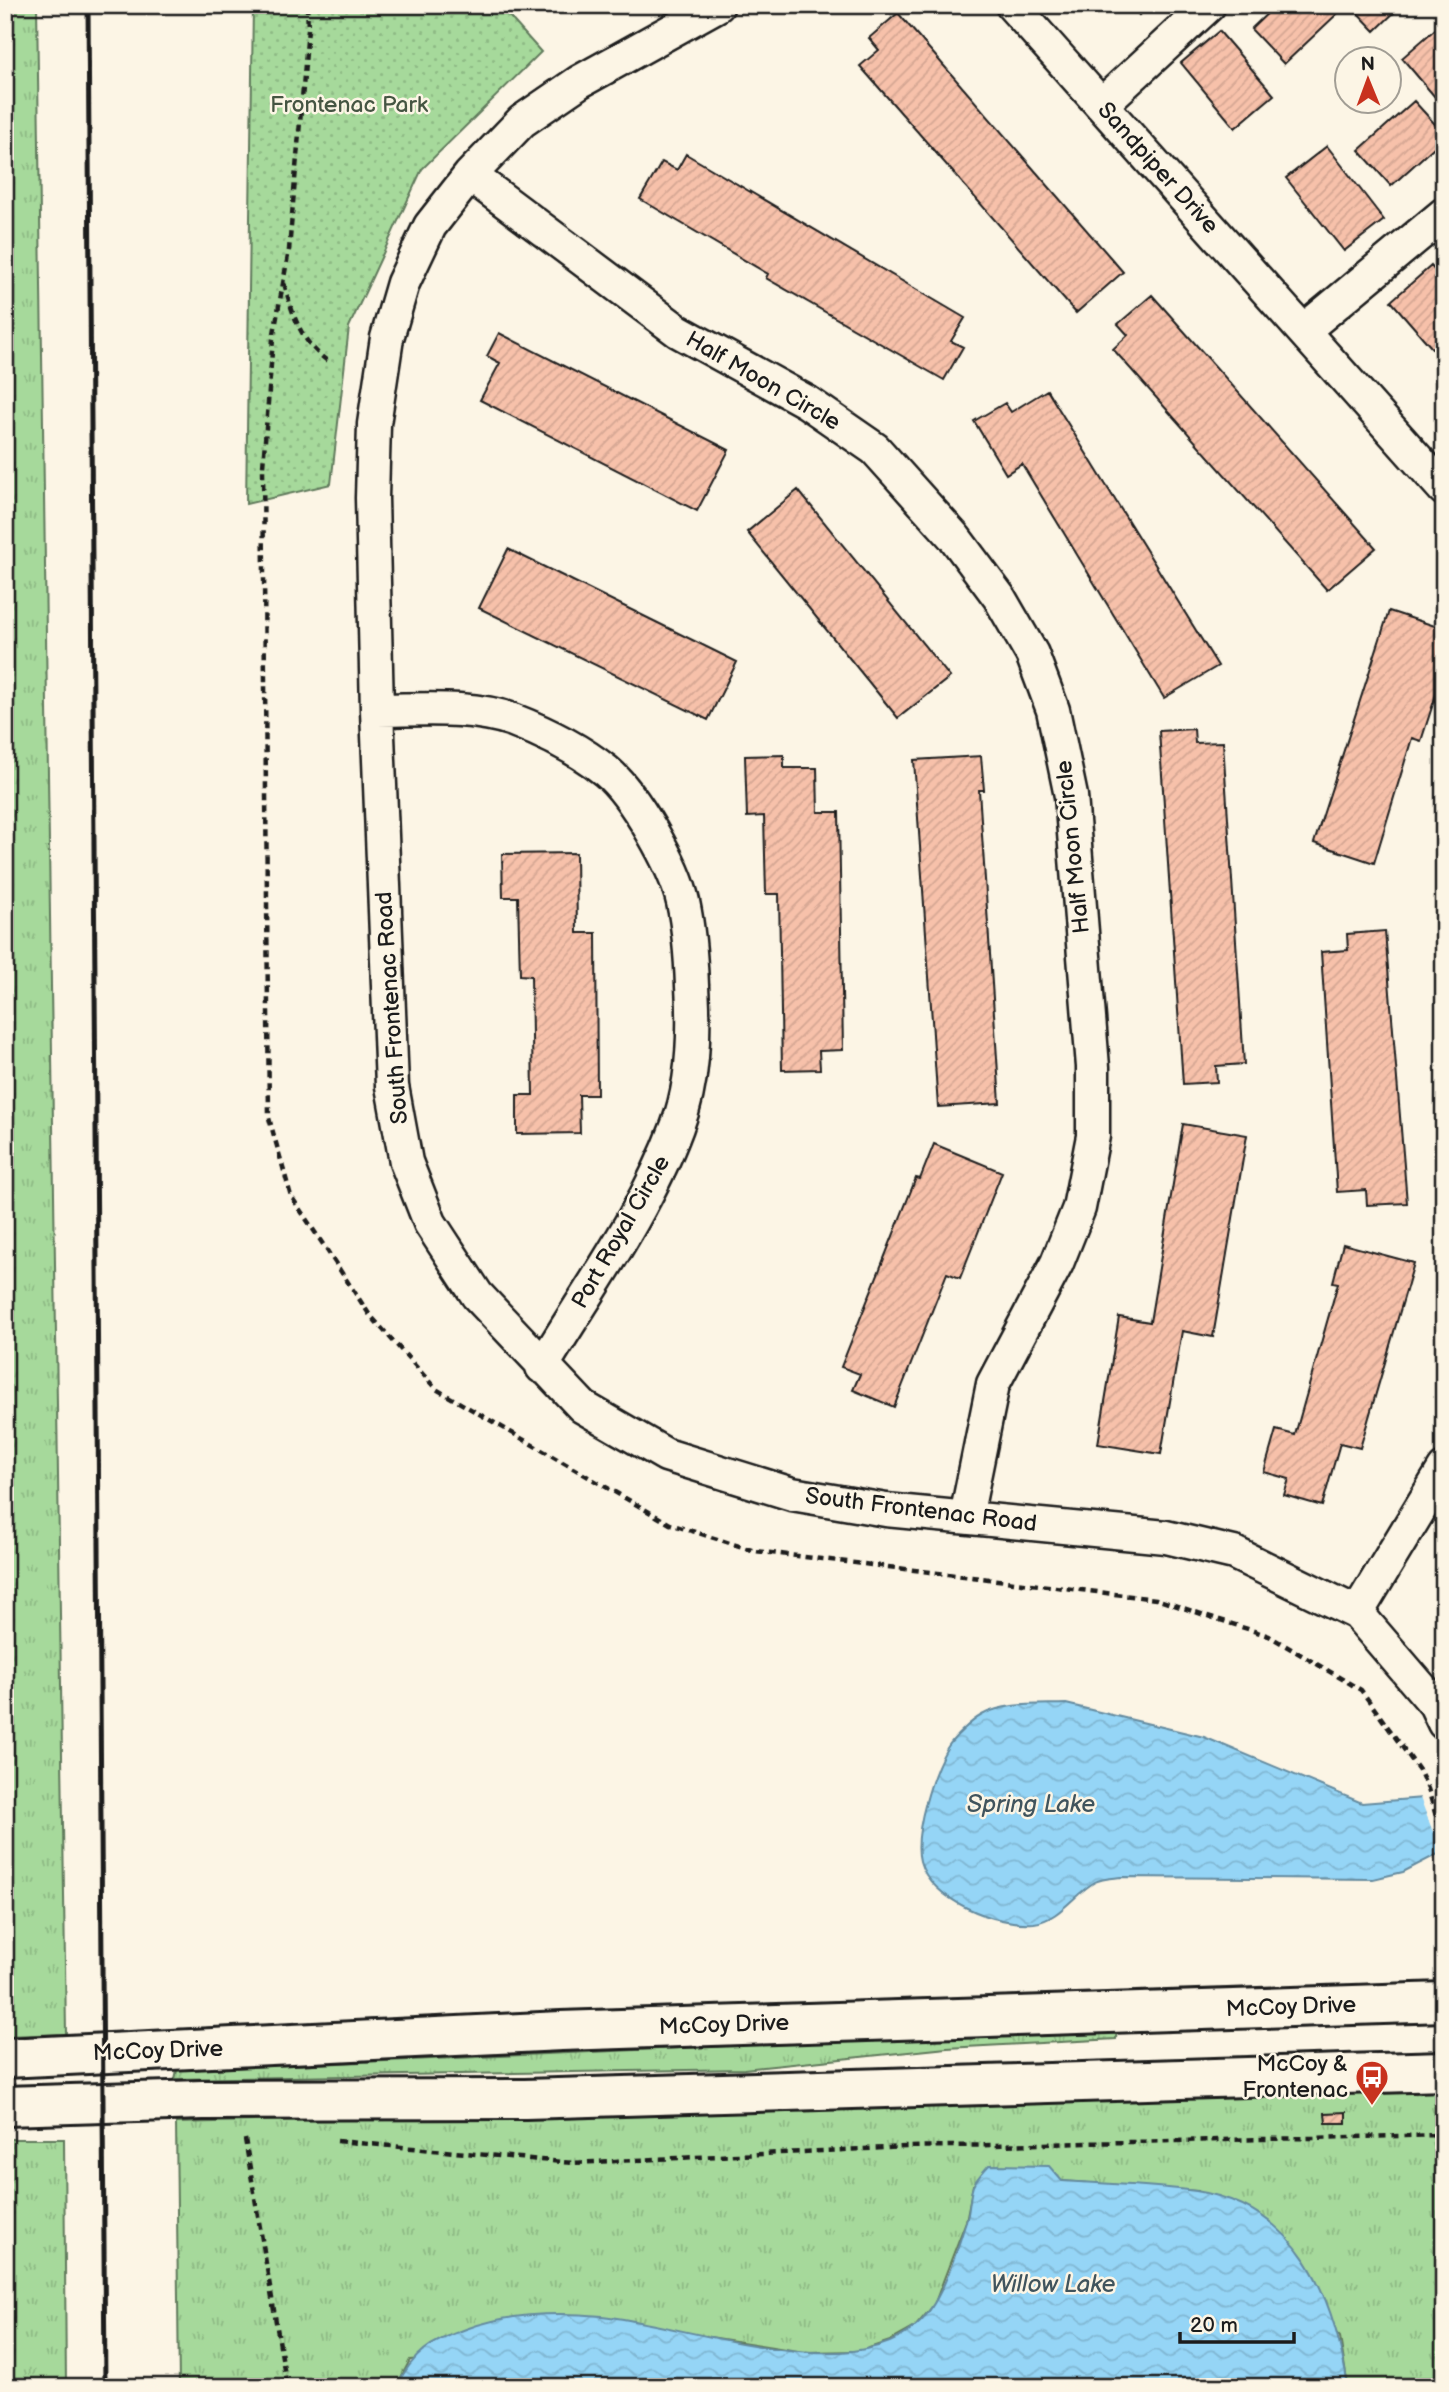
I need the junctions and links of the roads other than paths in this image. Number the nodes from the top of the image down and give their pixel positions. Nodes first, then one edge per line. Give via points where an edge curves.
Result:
1 (718, 5) edge
2 (1012, 5) edge
3 (1209, 5) edge
4 (1101, 105) junction
5 (470, 175) junction
6 (1444, 214) edge
7 (1303, 331) junction
8 (1444, 488) edge
9 (377, 710) junction
10 (542, 1367) junction
11 (1444, 1469) edge
12 (965, 1517) junction
13 (1357, 1613) junction
14 (1444, 1723) edge
15 (1444, 2002) edge
16 (5, 2058) edge
17 (1444, 2071) edge
18 (5, 2106) edge

1 - 5 street, South Frontenac Road via 567,89 522,121
2 - 4 street, Sandpiper Drive
3 - 4 street
4 - 7 street, Sandpiper Drive
5 - 9 street, South Frontenac Road via 430,226 403,283 387,338 374,424 372,498
5 - 12 street, Half Moon Circle via 678,331 807,401 875,449 955,538 999,597 1032,654 1053,710 1071,796 1093,1067 1093,1136 1079,1208 1058,1263 993,1384
6 - 7 street
7 - 8 street, Sandpiper Drive
9 - 10 street, South Frontenac Road via 392,1086 406,1162 443,1244 477,1295
9 - 10 street, Port Royal Circle via 484,713 511,719 544,733 607,772 654,835 682,901 690,944 694,1026 690,1074 678,1125 655,1181
10 - 12 street, South Frontenac Road via 583,1407 678,1459 792,1494
11 - 13 street
12 - 13 street, South Frontenac Road via 1166,1537 1220,1550 1289,1577
13 - 14 street, South Frontenac Road via 1434,1704
15 - 16 street, McCoy Drive via 562,2031
17 - 18 street via 525,2099

